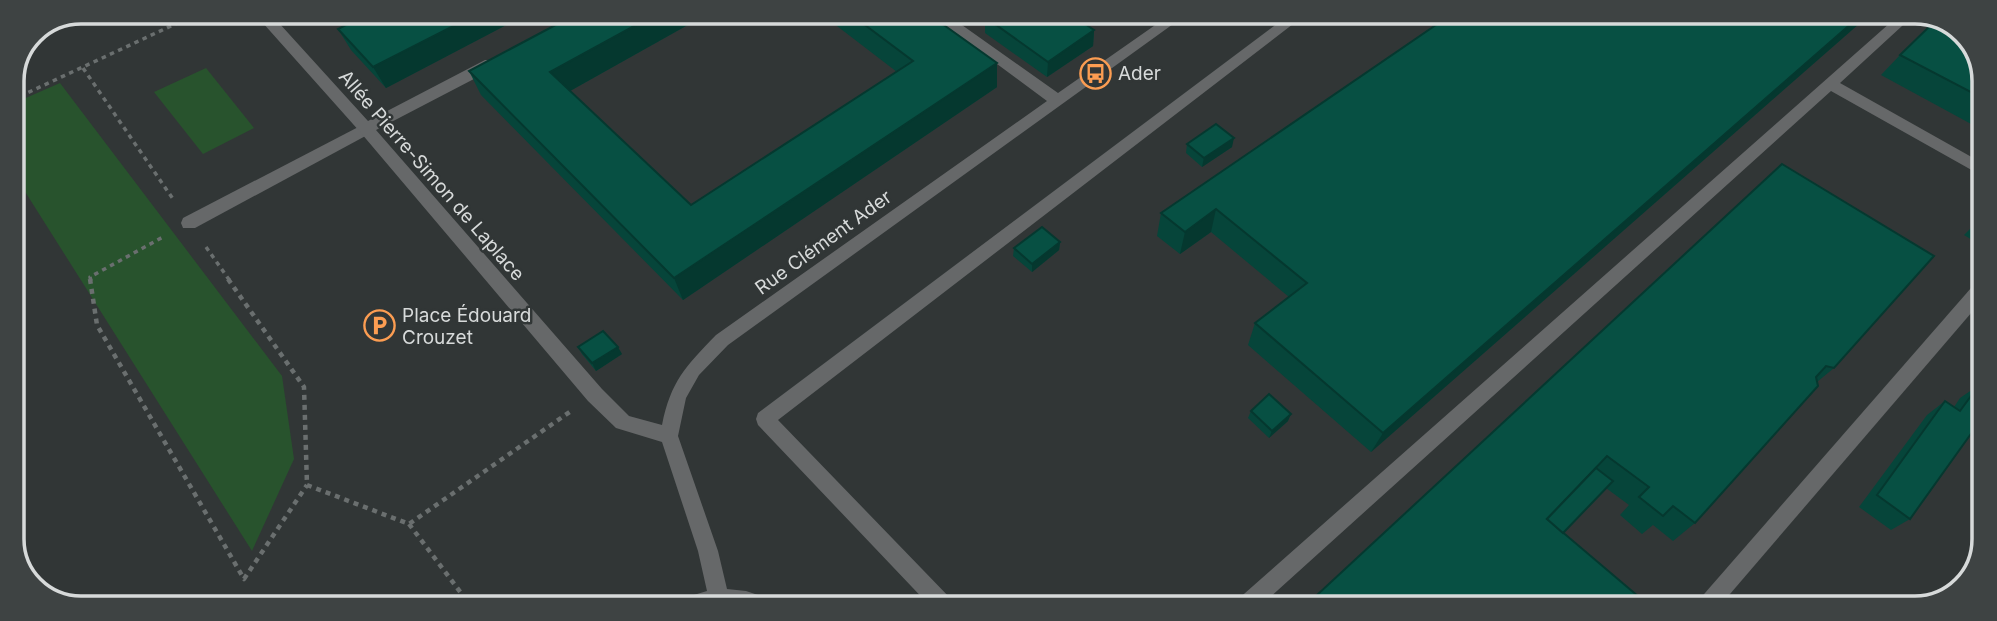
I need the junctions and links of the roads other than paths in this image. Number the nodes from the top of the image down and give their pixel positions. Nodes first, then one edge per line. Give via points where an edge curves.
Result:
1 (271, 24) edge
2 (950, 24) edge
3 (1166, 24) edge
4 (1286, 24) edge
5 (1897, 24) edge
6 (502, 58) edge
7 (1830, 85) junction
8 (1056, 100) junction
9 (366, 129) junction
10 (1972, 164) edge
11 (189, 223) road end
12 (1972, 299) edge
13 (669, 436) junction
14 (719, 596) edge
15 (934, 596) edge
16 (1256, 596) edge
17 (1715, 596) edge

1 - 9 street, Allée Pierre-Simon de Laplace
2 - 8 street
3 - 8 street, Rue Clément Ader
4 - 15 street via 765,419
5 - 7 street
6 - 9 street
7 - 10 street
7 - 16 street
8 - 13 street, Rue Clément Ader via 722,340 693,370 677,396
9 - 11 street
9 - 13 street, Allée Pierre-Simon de Laplace via 595,394 623,422
12 - 17 street
13 - 14 street

